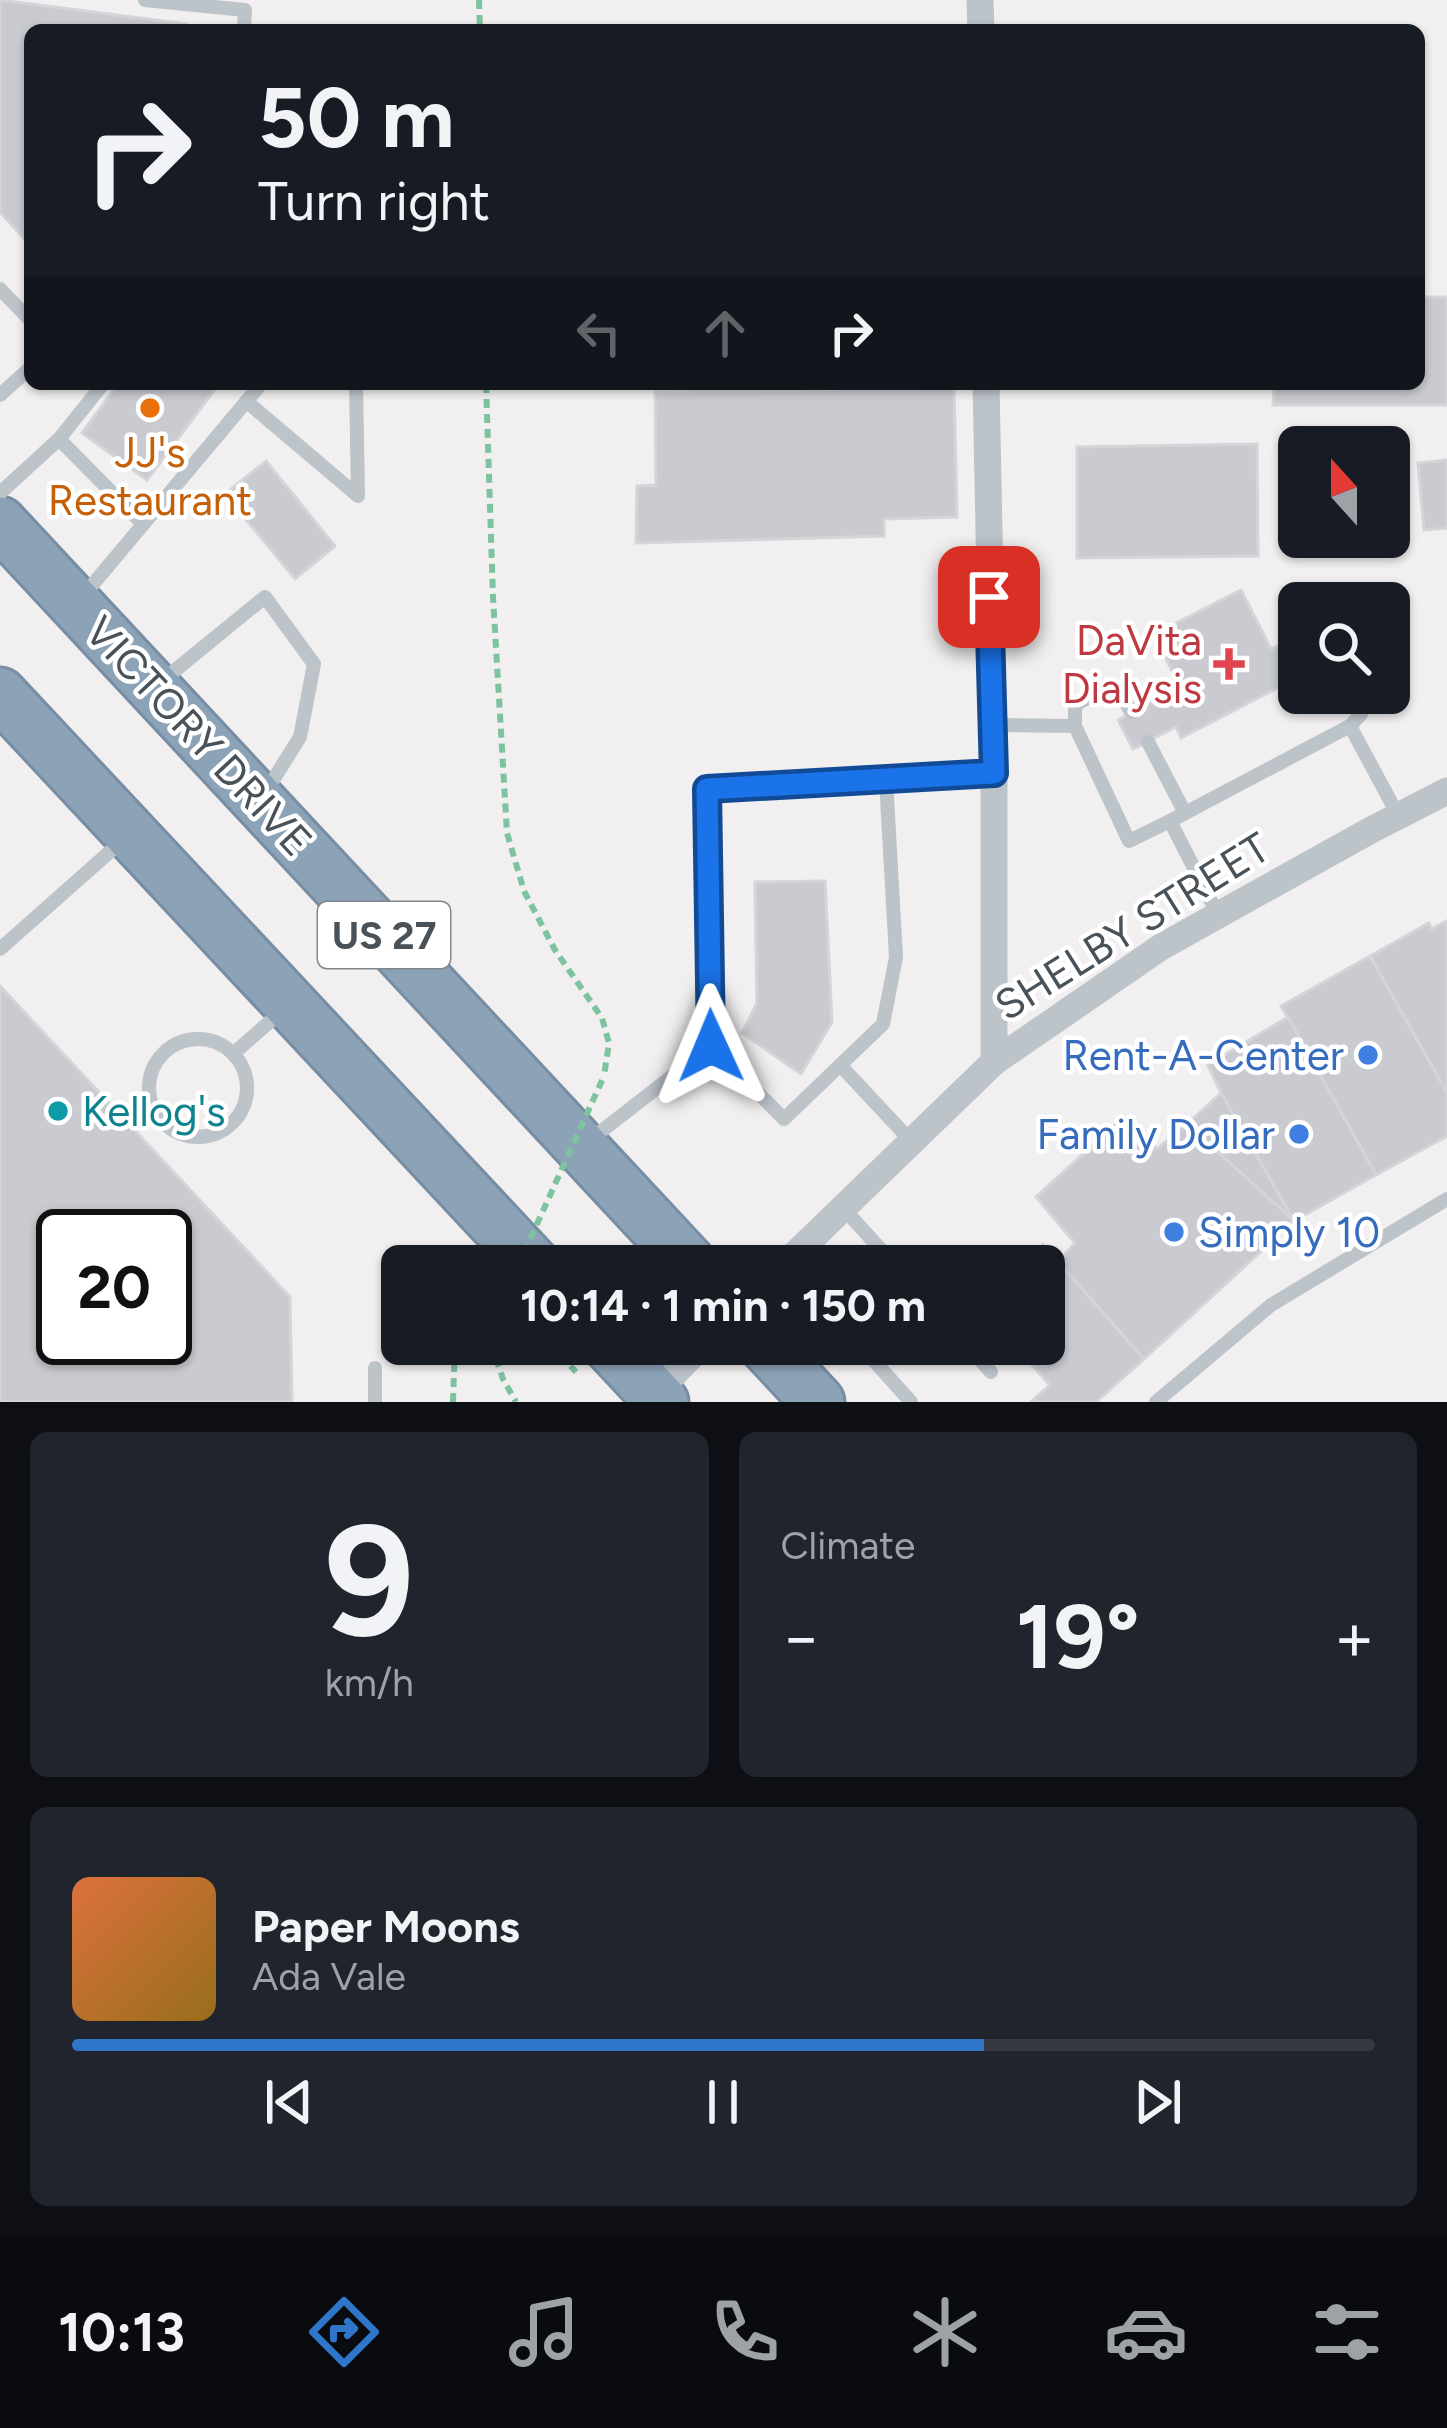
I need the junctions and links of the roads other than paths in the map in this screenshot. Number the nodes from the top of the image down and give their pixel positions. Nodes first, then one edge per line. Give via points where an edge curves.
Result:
1 (146, 0) edge
2 (244, 24) edge
3 (0, 289) edge
4 (24, 314) edge
5 (24, 373) edge
6 (98, 390) edge
7 (256, 390) edge
8 (356, 390) edge
9 (986, 390) edge
10 (0, 395) edge
11 (246, 401) junction
12 (59, 440) junction
13 (0, 493) edge
14 (0, 523) edge
15 (143, 524) junction
16 (76, 604) junction
17 (154, 688) junction
18 (0, 694) edge
19 (1131, 712) dead end
20 (1361, 714) edge
21 (991, 725) junction
22 (1075, 726) junction
23 (1350, 726) junction
24 (1148, 742) dead end
25 (994, 773) junction
26 (886, 779) junction
27 (1447, 791) edge
28 (259, 801) junction
29 (1185, 813) junction
30 (1399, 818) junction
31 (1170, 821) junction
32 (130, 833) junction
33 (1218, 915) junction
34 (0, 949) edge
35 (290, 1004) junction
36 (711, 1046) junction
37 (233, 1054) junction
38 (994, 1062) junction
39 (840, 1065) junction
40 (911, 1142) junction
41 (581, 1147) junction
42 (1447, 1198) edge
43 (843, 1208) junction
44 (515, 1245) edge
45 (672, 1245) edge
46 (807, 1245) edge
47 (877, 1245) edge
48 (627, 1365) edge
49 (686, 1365) edge
50 (784, 1365) edge
51 (878, 1365) edge
52 (985, 1365) edge
53 (375, 1368) dead end
54 (991, 1372) dead end
55 (658, 1398) edge
56 (375, 1402) edge
57 (818, 1402) edge
58 (910, 1402) edge
59 (1156, 1402) edge

1 - 2 lane via 245,10
3 - 4 lane
5 - 10 lane
6 - 12 lane
7 - 11 lane
8 - 11 lane via 358,496
9 - 21 street
11 - 15 lane
12 - 13 lane
12 - 15 lane
14 - 16 highway, VICTORY DRIVE / US 27
15 - 16 lane
16 - 17 highway, VICTORY DRIVE / US 27
17 - 28 highway, VICTORY DRIVE / US 27
17 - 28 lane via 265,597 314,664 300,736
18 - 32 highway, US 27
19 - 22 lane via 1122,696 1103,689 1075,705
20 - 23 lane
21 - 22 lane
21 - 25 street
22 - 31 lane via 1129,841
23 - 29 lane
23 - 30 lane
24 - 29 lane
25 - 26 lane
25 - 38 street
26 - 36 lane via 707,789
26 - 39 lane via 896,957 883,1024
27 - 30 street, SHELBY STREET
28 - 41 highway, VICTORY DRIVE / US 27
29 - 31 lane
30 - 33 street, SHELBY STREET
31 - 33 lane
32 - 34 lane
32 - 35 highway, US 27
33 - 38 street, SHELBY STREET
35 - 37 lane
35 - 44 highway, US 27
36 - 39 lane via 784,1119
36 - 41 lane
37 - 37 lane via 197,1038 166,1050 149,1094 164,1123 208,1136 236,1119 247,1090
38 - 40 street, SHELBY STREET
39 - 40 lane
40 - 43 street, SHELBY STREET
41 - 45 highway, VICTORY DRIVE / US 27
42 - 59 lane via 1271,1306
43 - 46 street, SHELBY STREET
43 - 47 lane
48 - 55 highway
49 - 55 street
50 - 57 highway
51 - 58 lane
52 - 54 lane
53 - 56 lane

